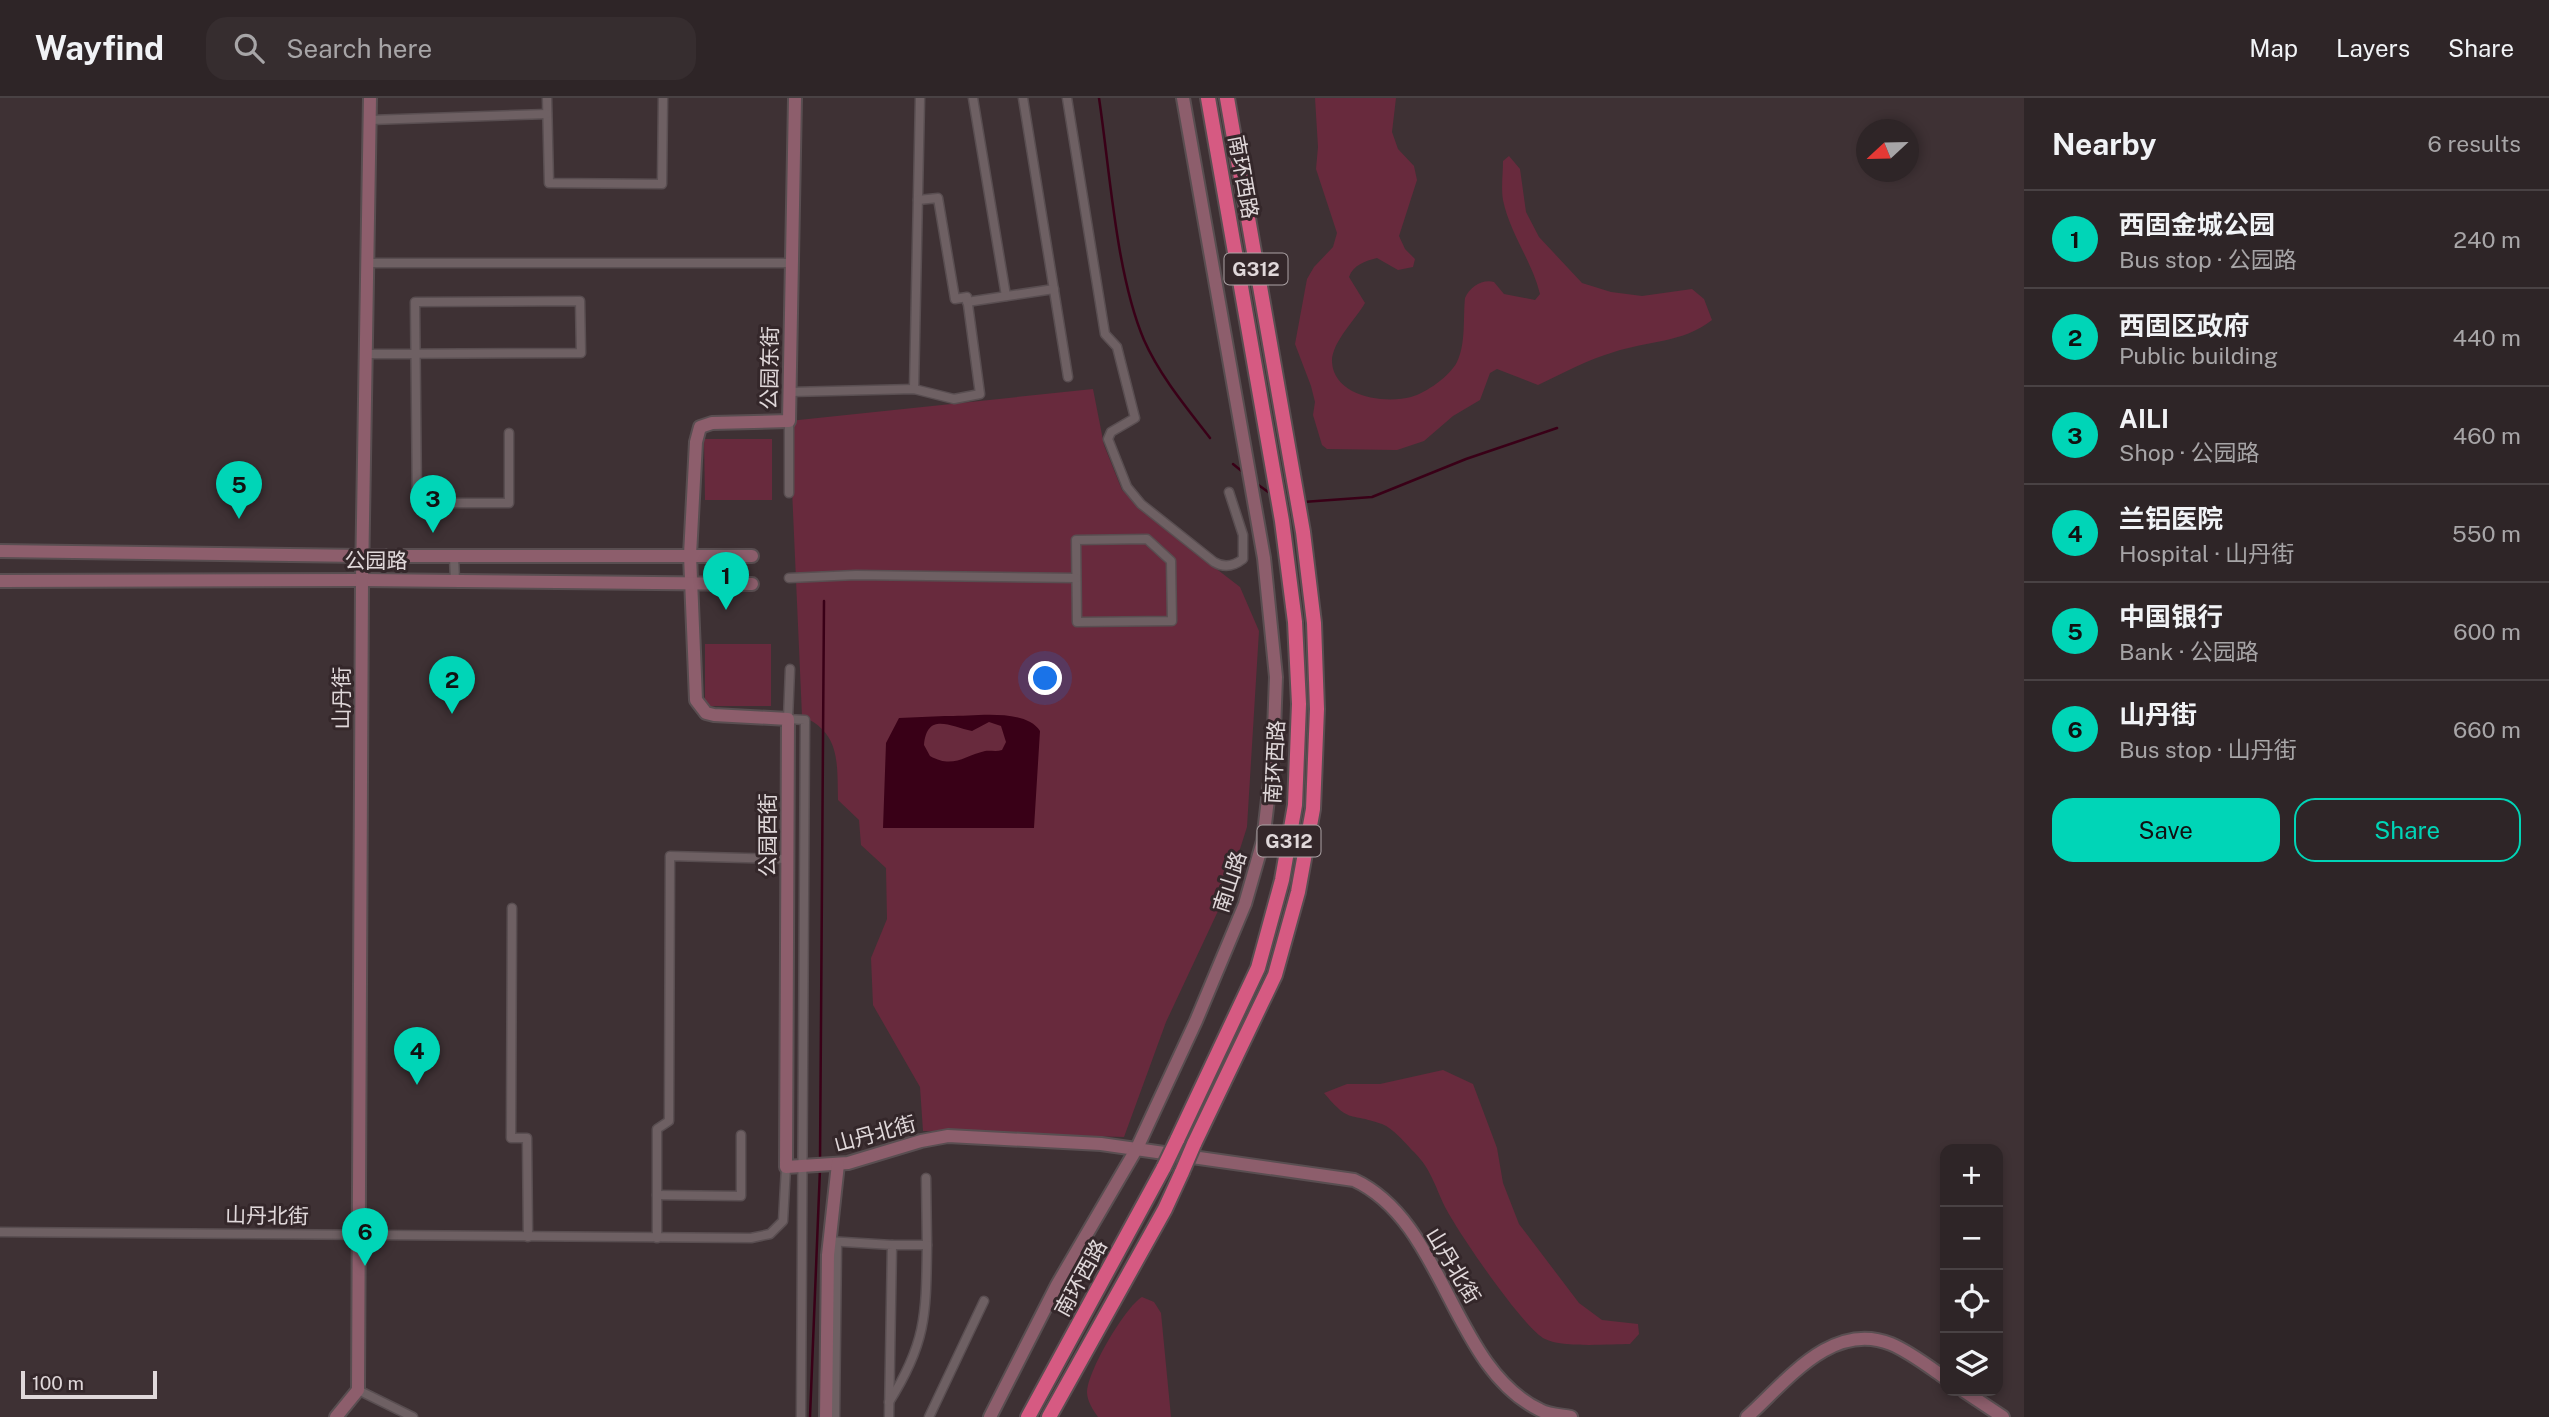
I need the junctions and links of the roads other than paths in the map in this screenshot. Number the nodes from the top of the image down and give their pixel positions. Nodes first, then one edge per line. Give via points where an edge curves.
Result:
1 (370, 98) edge
2 (547, 98) edge
3 (663, 98) edge
4 (795, 98) edge
5 (920, 98) edge
6 (973, 98) edge
7 (1023, 98) edge
8 (1067, 98) edge
9 (1183, 98) edge
10 (1208, 98) edge
11 (1227, 98) edge
12 (547, 114) junction
13 (370, 120) junction
14 (918, 200) junction
15 (368, 263) junction
16 (792, 263) junction
17 (1054, 289) junction
18 (1006, 296) junction
19 (967, 302) junction
20 (367, 354) junction
21 (416, 354) junction
22 (1068, 377) dead end
23 (914, 388) junction
24 (790, 391) junction
25 (789, 421) junction
26 (509, 433) dead end
27 (1229, 492) dead end
28 (789, 493) dead end
29 (1261, 533) junction
30 (1243, 535) junction
31 (0, 551) edge
32 (690, 555) junction
33 (363, 556) junction
34 (454, 556) junction
35 (752, 556) dead end
36 (789, 578) dead end
37 (1076, 578) junction
38 (362, 580) junction
39 (0, 581) edge
40 (455, 581) junction
41 (690, 583) junction
42 (752, 584) dead end
43 (790, 669) dead end
44 (788, 719) junction
45 (787, 859) junction
46 (512, 908) dead end
47 (741, 1135) dead end
48 (1137, 1148) junction
49 (838, 1164) junction
50 (805, 1166) junction
51 (786, 1167) junction
52 (926, 1178) dead end
53 (657, 1195) junction
54 (0, 1232) edge
55 (358, 1237) junction
56 (528, 1237) junction
57 (657, 1238) junction
58 (833, 1241) junction
59 (892, 1245) junction
60 (927, 1245) junction
61 (984, 1301) dead end
62 (1940, 1375) edge
63 (358, 1390) junction
64 (1972, 1396) edge
65 (889, 1402) junction
66 (336, 1417) edge
67 (414, 1417) edge
68 (801, 1417) edge
69 (826, 1417) edge
70 (835, 1417) edge
71 (889, 1417) edge
72 (929, 1417) edge
73 (990, 1417) edge
74 (1028, 1417) edge
75 (1049, 1417) edge
76 (1571, 1417) edge
77 (1747, 1417) edge
78 (2003, 1417) edge

1 - 13 street, 山丹街
2 - 12 street
3 - 12 street via 662,184 549,183
4 - 16 street, 公园东街
5 - 14 street
6 - 18 street
7 - 17 street
8 - 30 street via 1105,334 1117,347 1135,418 1111,432 1109,449 1127,487 1141,504 1214,562 1229,566 1243,559
9 - 29 street, 南山路
10 - 74 highway, 南环西路 / G312, bridge via 1282,521 1295,622 1299,704 1295,805 1282,880 1258,968 1164,1167
11 - 75 highway, 南环西路 / G312, bridge via 1303,532 1314,623 1313,808 1298,892 1275,975 1165,1209
12 - 13 street
13 - 15 street, 山丹街
14 - 19 street via 938,198 955,299 967,297
14 - 23 street
15 - 16 street
15 - 20 street, 山丹街
16 - 24 street, 公园东街
17 - 18 street
17 - 22 street
18 - 19 street
19 - 23 street via 981,394 954,400
20 - 21 street
20 - 33 street, 山丹街
21 - 21 street via 581,353 580,301 415,302
21 - 26 street via 417,503 509,503
23 - 24 street
24 - 25 street, 公园东街
25 - 28 street
25 - 32 street, 公园东街 via 700,427
27 - 30 street
29 - 30 street
29 - 48 street, 南山路 via 1276,677 1263,841 1245,904
31 - 33 street, 公园路
32 - 34 street, 公园路
32 - 35 street, 公园路
32 - 41 street
33 - 34 street, 公园路
33 - 38 street, 山丹街
34 - 40 street
36 - 37 street
37 - 37 street via 1077,622 1172,621 1171,561 1147,539 1076,540
38 - 39 street, 公园路
38 - 40 street, 公园路
38 - 55 street, 山丹街
40 - 41 street, 公园路
41 - 42 street, 公园路
41 - 44 street via 700,707 726,718
43 - 44 street
44 - 45 street, 公园西街
44 - 50 street via 805,720
45 - 51 street, 公园西街
45 - 53 street via 670,856 669,1121 657,1129
46 - 56 street via 511,1138 527,1138
47 - 53 street via 741,1196
48 - 49 street, 山丹北街 via 948,1136
48 - 73 street, 南山路 via 1057,1285
48 - 76 street, 山丹北街 via 1341,1176 1371,1187 1425,1252 1489,1368 1542,1412
49 - 50 street, 山丹北街
49 - 58 street
50 - 51 street, 山丹北街
50 - 68 street
51 - 57 street, 山丹北街 via 783,1221 770,1234
52 - 60 street
53 - 57 street
54 - 55 street, 山丹北街
55 - 56 street, 山丹北街
55 - 63 street, 山丹街
56 - 57 street, 山丹北街
58 - 59 street
58 - 69 street
58 - 70 street
59 - 60 street
59 - 65 street
60 - 65 street via 926,1314 912,1366
61 - 72 street
62 - 77 street via 1889,1343 1872,1338 1846,1340 1823,1350
63 - 66 street
63 - 67 street
64 - 78 street
65 - 71 street

